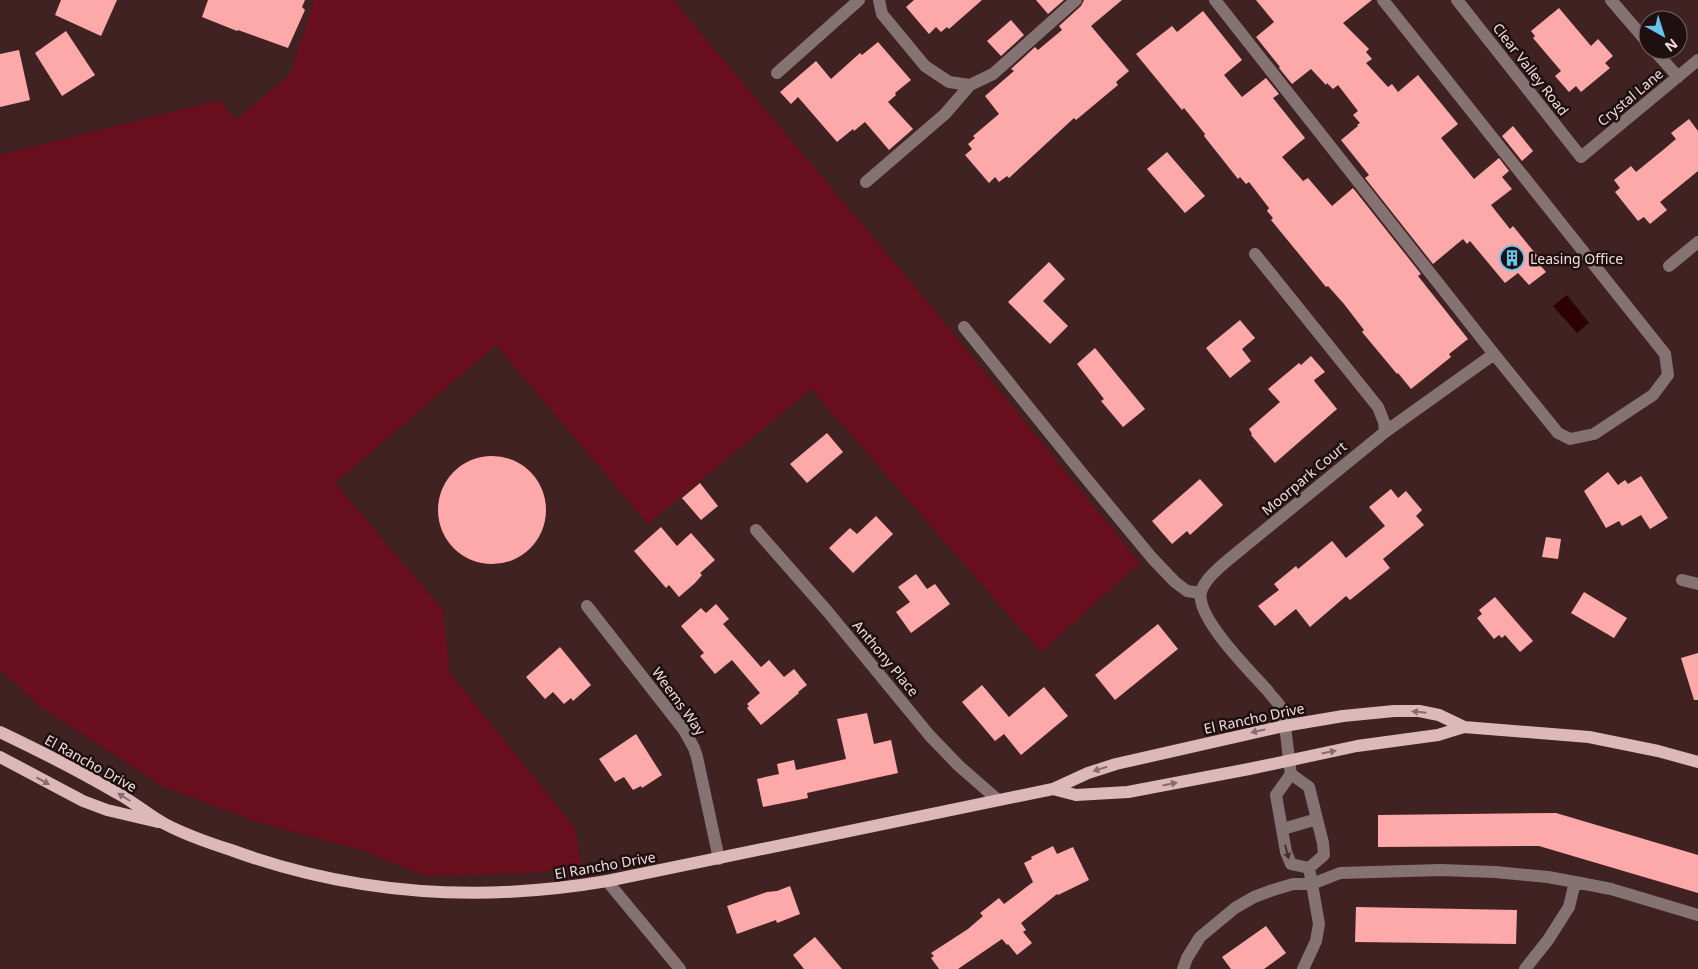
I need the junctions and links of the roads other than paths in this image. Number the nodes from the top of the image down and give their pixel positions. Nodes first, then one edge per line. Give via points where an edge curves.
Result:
1 (859, 0) edge
2 (879, 0) edge
3 (1076, 0) edge
4 (1216, 0) edge
5 (1383, 0) edge
6 (1457, 0) edge
7 (1611, 0) edge
8 (1638, 31) edge
9 (1663, 60) edge
10 (1697, 63) edge
11 (777, 73) dead end
12 (1678, 77) junction
13 (970, 85) junction
14 (1581, 157) joint
15 (866, 182) dead end
16 (1698, 242) edge
17 (1255, 254) dead end
18 (1669, 266) dead end
19 (964, 326) dead end
20 (1494, 354) junction
21 (1385, 432) junction
22 (756, 530) dead end
23 (1682, 580) dead end
24 (1698, 584) edge
25 (1201, 593) junction
26 (588, 606) dead end
27 (1284, 726) junction
28 (1464, 727) junction
29 (0, 732) edge
30 (0, 757) edge
31 (1289, 760) junction
32 (1698, 762) edge
33 (1291, 774) junction
34 (1053, 789) junction
35 (998, 800) junction
36 (1317, 819) junction
37 (165, 824) junction
38 (1283, 829) junction
39 (719, 859) junction
40 (1309, 868) junction
41 (607, 881) junction
42 (1576, 882) junction
43 (1312, 884) junction
44 (1698, 915) edge
45 (680, 969) edge
46 (1183, 969) edge
47 (1302, 969) edge
48 (1525, 969) edge

1 - 11 street
2 - 13 street via 882,14 925,66 949,82
3 - 13 street via 993,74
4 - 20 street
5 - 20 street via 1665,354 1668,375 1653,395 1594,434 1570,438 1558,433
6 - 14 street, Clear Valley Road
7 - 8 street
9 - 12 street
10 - 12 street, Crystal Lane
12 - 14 street, Crystal Lane
13 - 15 street via 945,114
16 - 18 street
17 - 21 street via 1378,407
19 - 25 street via 1152,558 1187,591
20 - 21 street, Moorpark Court
21 - 25 street, Moorpark Court via 1228,560 1204,584
22 - 35 street, Anthony Place via 930,736
23 - 24 street
25 - 27 street via 1200,601 1208,621 1281,707
26 - 39 street, Weems Way via 684,730 694,748
28 -> 27 main road, El Rancho Drive via 1439,715 1418,711 1343,716
27 - 31 street
27 -> 34 main road, El Rancho Drive via 1116,764
31 -> 28 main road, El Rancho Drive via 1357,746 1438,735
28 - 32 main road, El Rancho Drive via 1588,737
37 -> 29 main road, El Rancho Drive via 82,773
30 -> 37 main road, El Rancho Drive via 83,801
31 - 33 street
34 -> 31 main road, El Rancho Drive via 1076,795 1128,792
33 - 36 street via 1309,787
33 - 38 street via 1276,795
34 - 35 main road, El Rancho Drive
35 - 39 main road, El Rancho Drive
36 - 38 street
36 - 40 street via 1324,855
37 - 41 main road, El Rancho Drive via 269,863 352,883 497,894
38 -> 40 street via 1291,864
39 - 41 main road, El Rancho Drive
40 - 43 street
41 - 45 street
42 - 43 street via 1548,876 1440,870 1340,873
42 - 44 street
42 - 48 street via 1569,907
43 - 46 street via 1293,884 1273,890 1235,908 1200,937
43 - 47 street via 1319,924 1316,942

